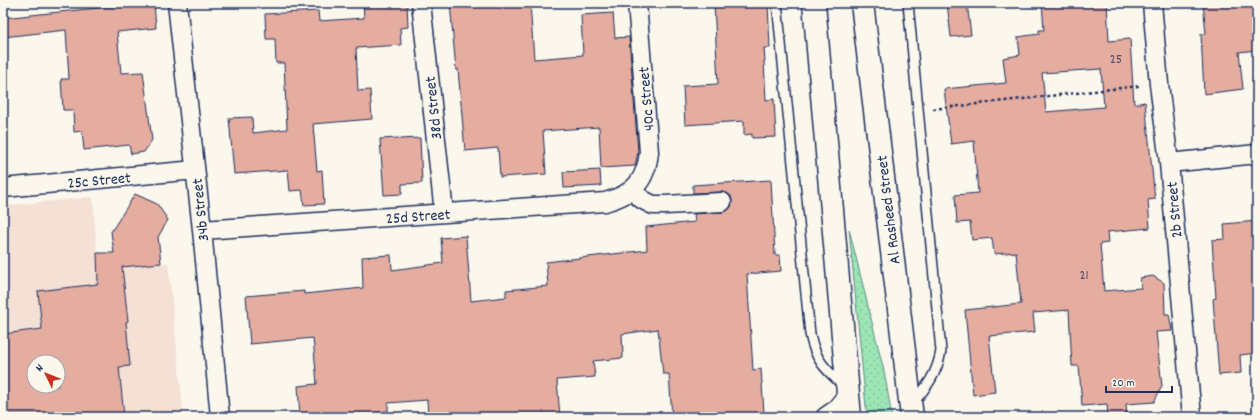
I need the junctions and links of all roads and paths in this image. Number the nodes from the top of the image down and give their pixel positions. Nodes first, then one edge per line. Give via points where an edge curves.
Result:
1 (178, 3) edge
2 (421, 3) edge
3 (637, 3) edge
4 (777, 3) edge
5 (814, 3) edge
6 (862, 3) edge
7 (908, 3) edge
8 (1152, 3) edge
9 (1159, 84) junction
10 (918, 111) junction
11 (1257, 154) edge
12 (1169, 163) junction
13 (195, 170) junction
14 (3, 188) edge
15 (632, 191) junction
16 (722, 202) dead end
17 (444, 213) junction
18 (202, 230) junction
19 (848, 393) junction
20 (911, 412) edge
21 (220, 417) edge
22 (825, 417) edge
23 (850, 417) edge
24 (1192, 417) edge

1 - 13 street, 34b Street
2 - 17 street, 38d Street
3 - 15 street, 40c Street via 649,152 641,180
4 - 19 lane via 810,334 819,361
5 - 19 main road
6 - 20 main road, Al Rasheed Street
7 - 10 lane
8 - 9 street, 2b Street
9 - 10 path
9 - 12 street, 2b Street
10 - 20 lane via 941,351 930,382
11 - 12 street
12 - 24 street, 2b Street
13 - 14 street, 25c Street
13 - 18 street, 34b Street
15 - 16 street via 653,205
15 - 17 street, 25d Street via 605,202
17 - 18 street, 25d Street
18 - 21 street, 34b Street
19 - 22 street
19 - 23 main road

